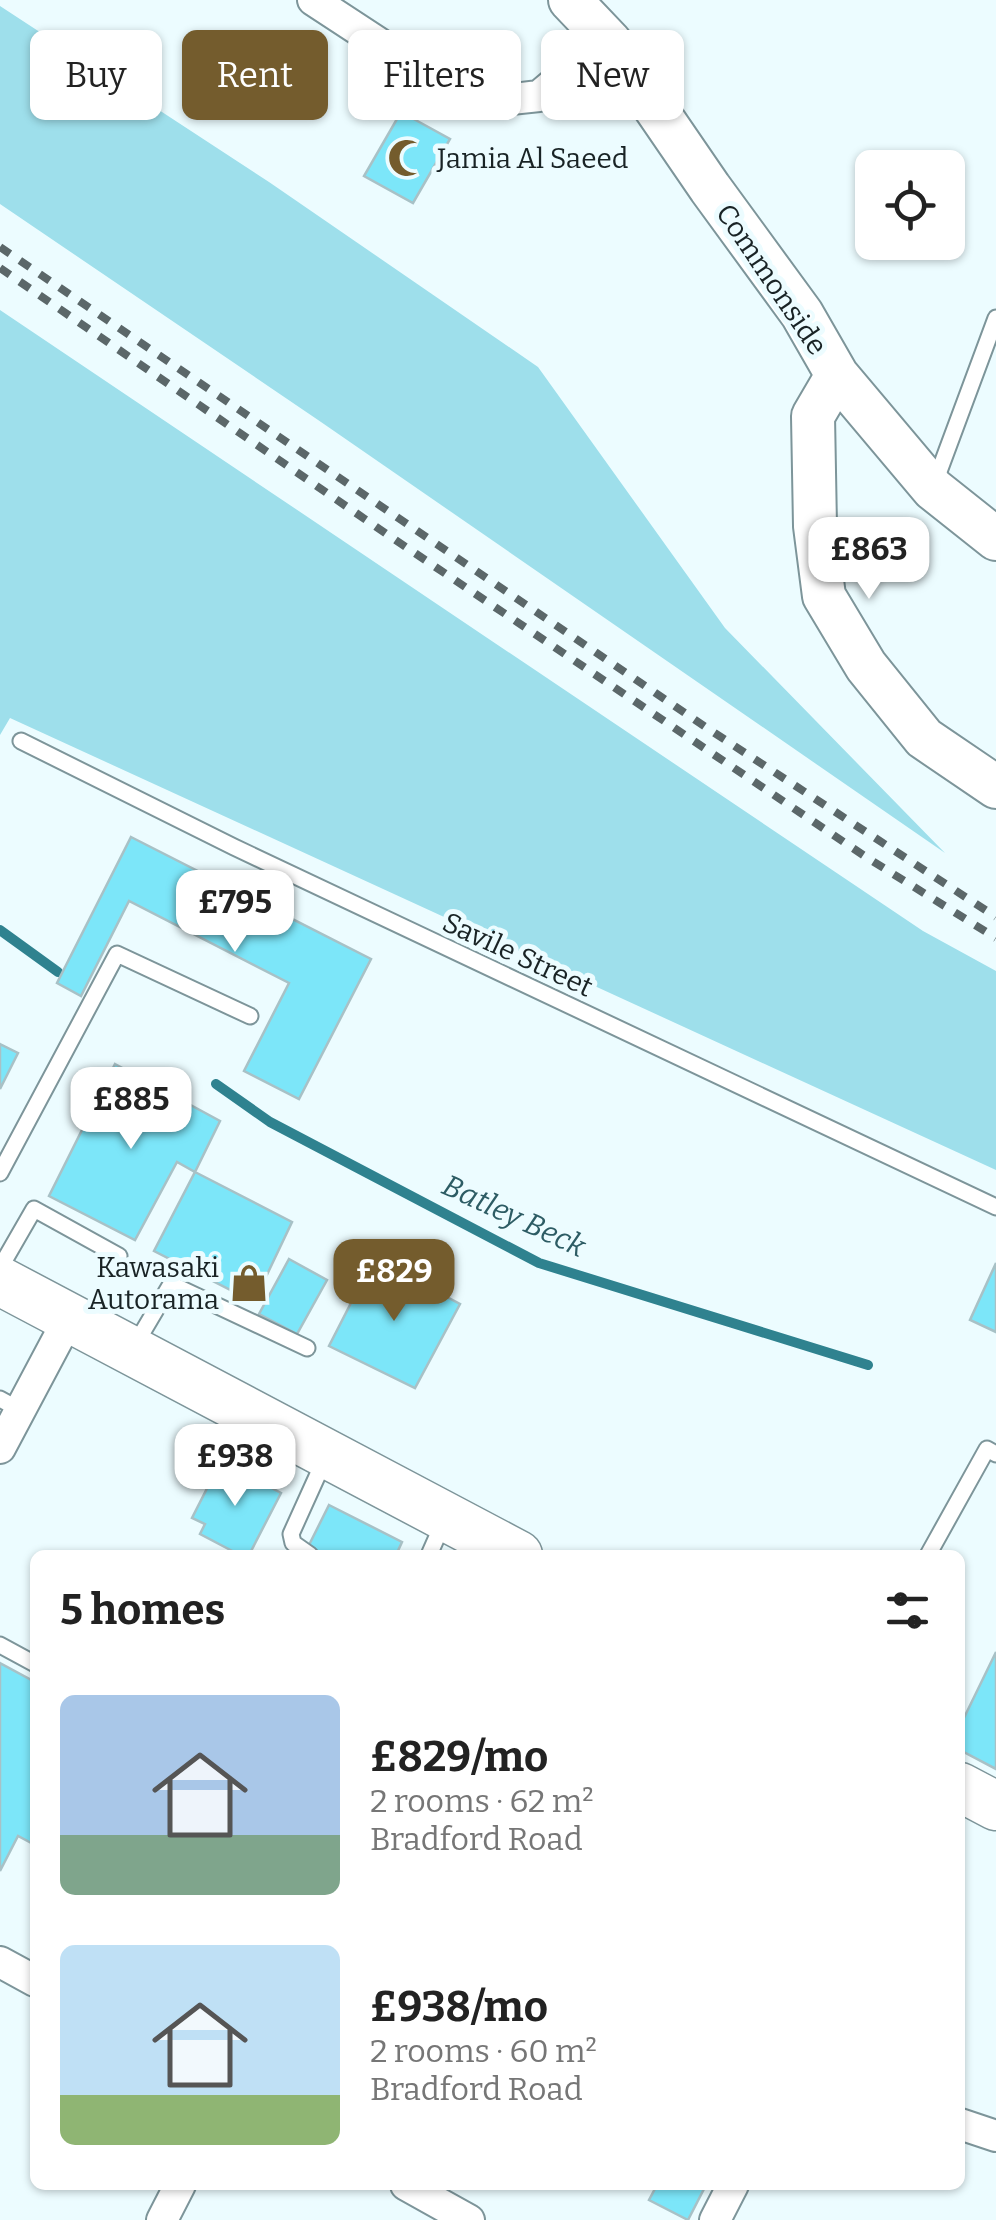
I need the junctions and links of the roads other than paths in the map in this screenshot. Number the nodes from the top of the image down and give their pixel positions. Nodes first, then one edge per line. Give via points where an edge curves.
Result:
1 (313, 0) edge
2 (570, 0) edge
3 (599, 30) edge
4 (541, 95) edge
5 (663, 120) edge
6 (996, 318) edge
7 (837, 375) junction
8 (933, 489) junction
9 (996, 539) edge
10 (22, 740) dead end
11 (996, 787) edge
12 (250, 1016) dead end
13 (0, 1173) edge
14 (996, 1207) edge
15 (120, 1256) dead end
16 (0, 1268) edge
17 (0, 1281) edge
18 (69, 1318) junction
19 (307, 1348) dead end
20 (132, 1351) junction
21 (10, 1404) edge
22 (0, 1448) edge
23 (996, 1454) edge
24 (326, 1455) junction
25 (437, 1536) edge
26 (303, 1550) edge
27 (498, 1550) edge
28 (931, 1550) edge
29 (0, 1644) edge
30 (30, 1661) edge
31 (965, 1790) edge
32 (996, 1806) edge
33 (0, 1962) edge
34 (30, 1978) edge
35 (965, 2126) edge
36 (996, 2136) edge
37 (177, 2190) edge
38 (415, 2190) edge
39 (731, 2190) edge
40 (162, 2220) edge
41 (469, 2220) edge
42 (715, 2220) edge

1 - 4 street via 428,76 486,102
2 - 3 street, Commonside
5 - 7 street, Commonside via 802,314
6 - 8 lane
7 - 8 street, Commonside
7 - 11 street via 813,416 824,596 866,666 924,738
8 - 9 street, Commonside
10 - 14 lane, Savile Street via 234,848
12 - 13 lane via 117,954
15 - 16 lane via 34,1210
17 - 18 main road
18 - 20 main road
18 - 21 street
19 - 20 lane via 172,1284
20 - 24 main road
21 - 22 street
23 - 28 lane via 987,1449
24 - 25 main road
24 - 26 lane via 290,1534
25 - 27 main road
29 - 30 lane
31 - 32 main road
33 - 34 street
35 - 36 street
37 - 40 street
38 - 41 street
39 - 42 street

